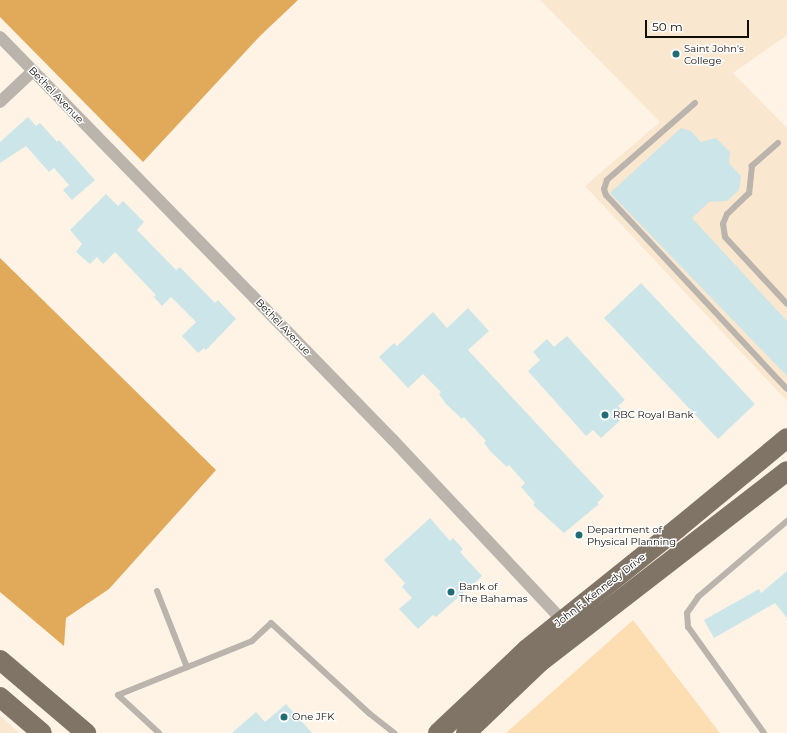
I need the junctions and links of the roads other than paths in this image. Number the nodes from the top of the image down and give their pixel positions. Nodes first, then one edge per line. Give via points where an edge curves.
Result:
1 (0, 37) edge
2 (33, 71) junction
3 (0, 102) edge
4 (695, 103) dead end
5 (778, 143) dead end
6 (787, 304) edge
7 (787, 389) edge
8 (787, 438) edge
9 (787, 471) edge
10 (787, 521) edge
11 (157, 591) dead end
12 (562, 620) junction
13 (0, 660) edge
14 (187, 667) junction
15 (0, 698) edge
16 (42, 733) edge
17 (86, 733) edge
18 (159, 733) edge
19 (394, 733) edge
20 (438, 733) edge
21 (466, 733) edge
22 (764, 733) edge

1 - 2 street, Bethel Avenue
2 - 3 street
2 - 12 street, Bethel Avenue via 393,440
4 - 7 lane via 607,180 604,189 606,195
5 - 6 lane via 752,166 749,193 727,214 723,224 725,237
8 - 12 highway, John F. Kennedy Drive
9 - 21 highway, John F. Kennedy Drive via 540,662
10 - 22 lane via 698,597 687,613 688,627
11 - 14 lane
12 - 20 highway, John F. Kennedy Drive via 526,649
13 - 17 highway
14 - 18 lane via 118,695
14 - 19 lane via 252,641 271,623
15 - 16 highway

